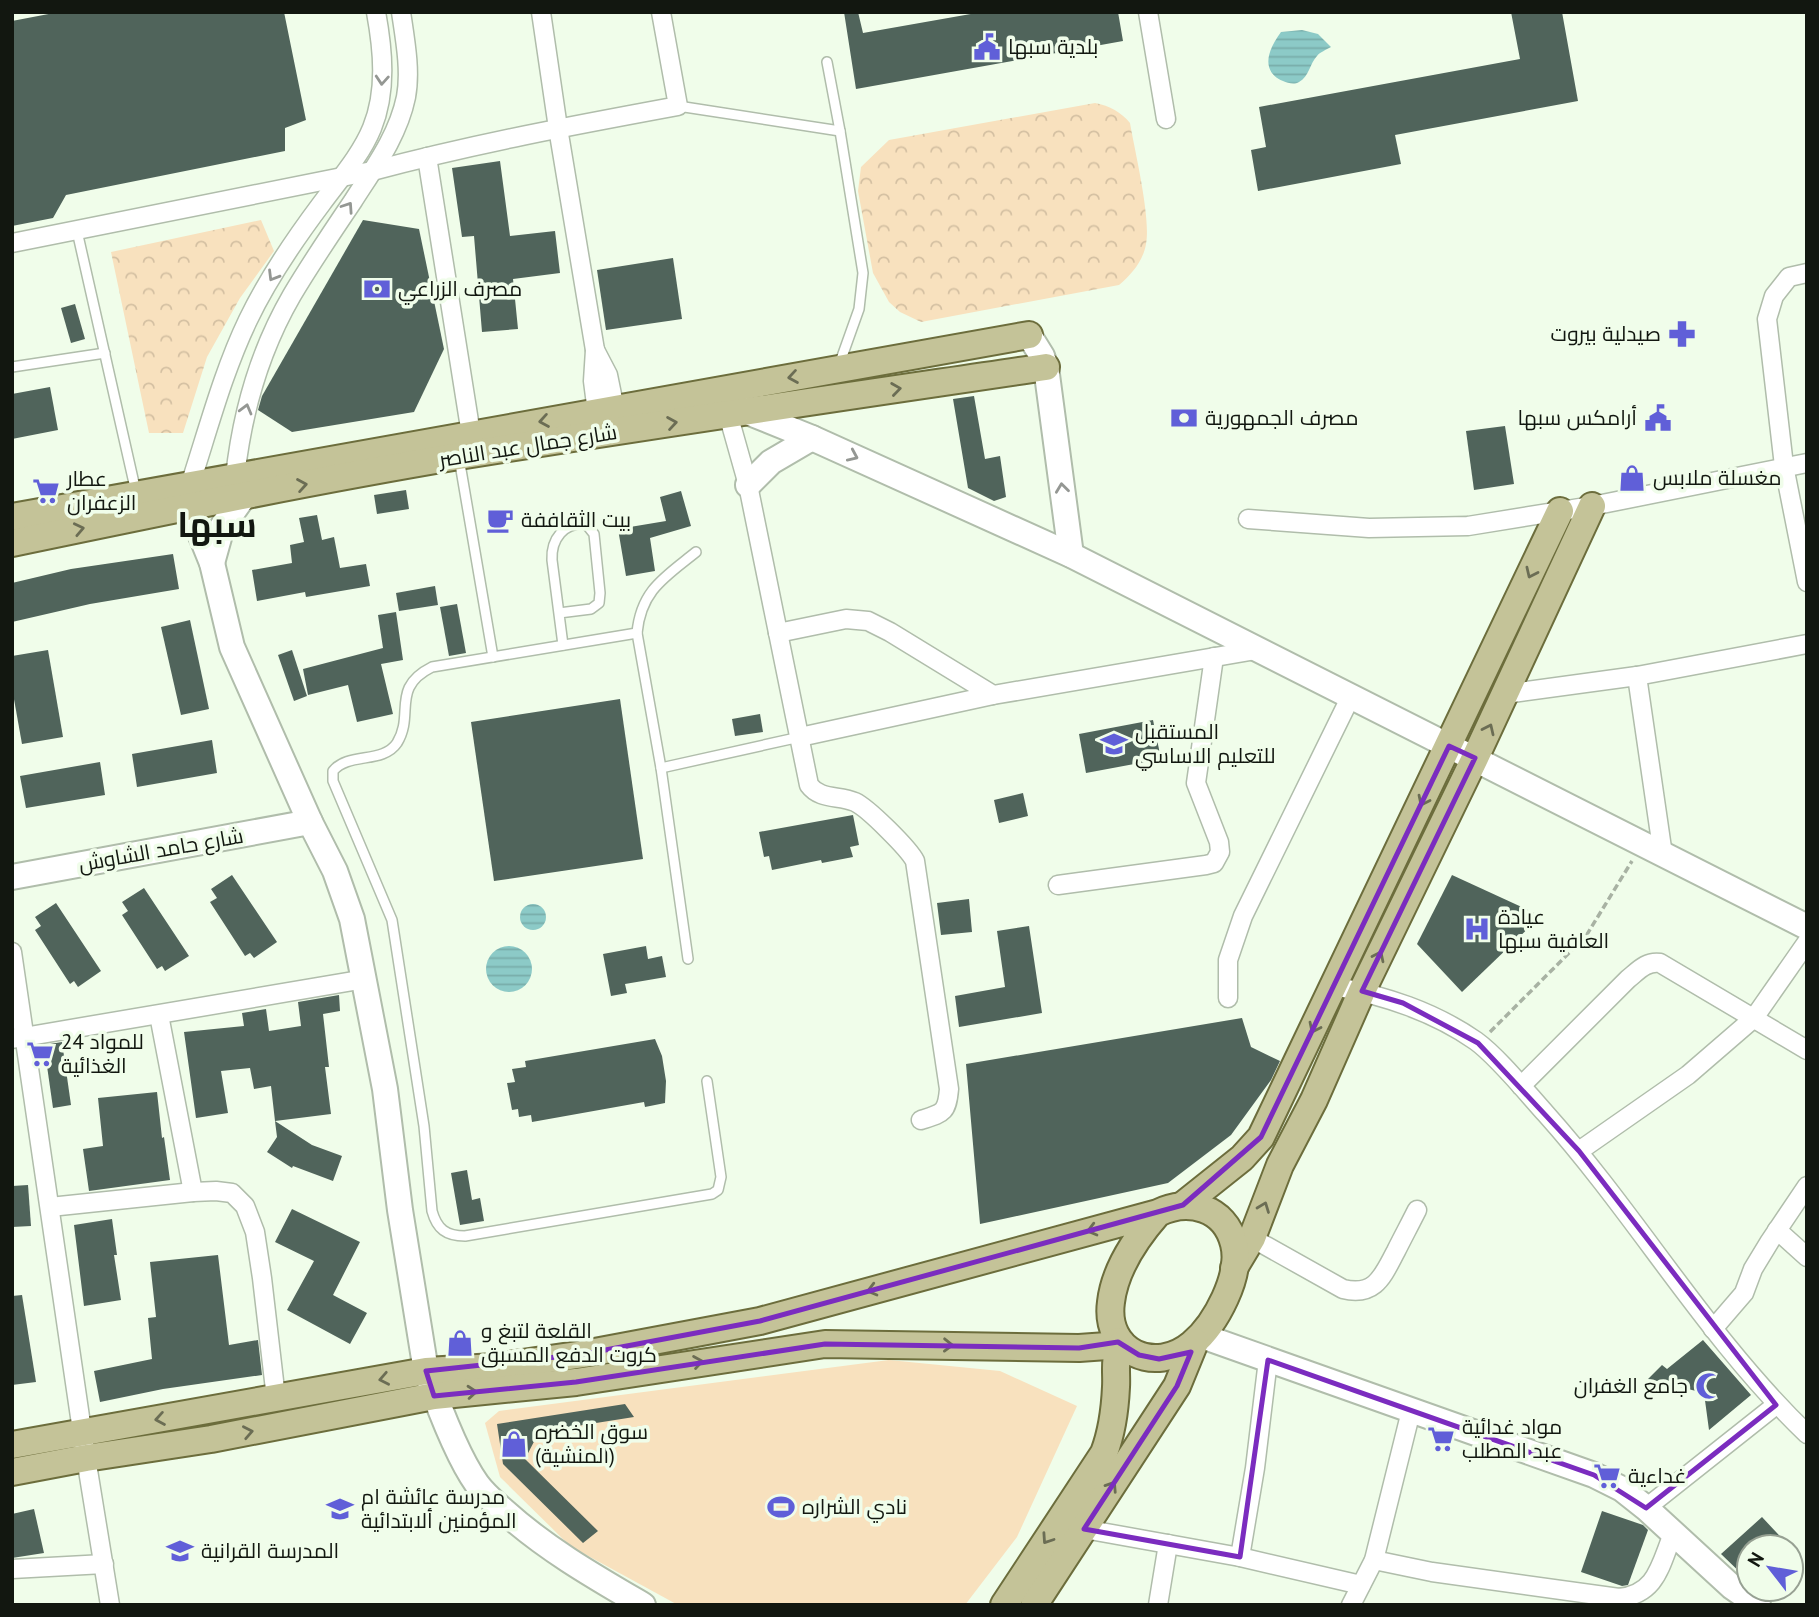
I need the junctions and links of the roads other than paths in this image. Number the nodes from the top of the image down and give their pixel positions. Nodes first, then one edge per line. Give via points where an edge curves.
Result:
1 (376, 12) edge
2 (401, 12) edge
3 (541, 12) edge
4 (661, 12) edge
5 (1148, 12) edge
6 (827, 62) dead end
7 (678, 106) junction
8 (1166, 119) dead end
9 (558, 128) junction
10 (840, 131) junction
11 (427, 157) junction
12 (372, 172) junction
13 (342, 176) junction
14 (77, 231) junction
15 (12, 243) edge
16 (1807, 273) edge
17 (1028, 335) joint
18 (105, 353) junction
19 (12, 367) edge
20 (1046, 368) junction
21 (839, 370) junction
22 (738, 403) junction
23 (608, 421) junction
24 (812, 438) junction
25 (465, 445) junction
26 (1807, 463) edge
27 (1784, 466) junction
28 (748, 485) junction
29 (240, 486) junction
30 (137, 495) junction
31 (191, 495) junction
32 (1592, 506) junction
33 (1560, 511) junction
34 (12, 517) edge
35 (1248, 519) dead end
36 (12, 543) edge
37 (696, 552) dead end
38 (1070, 555) junction
39 (212, 563) junction
40 (1807, 582) edge
41 (559, 613) junction
42 (637, 633) junction
43 (778, 633) junction
44 (1807, 644) edge
45 (563, 645) junction
46 (1256, 650) junction
47 (493, 657) junction
48 (1214, 657) junction
49 (1637, 676) junction
50 (1505, 694) junction
51 (993, 695) junction
52 (1351, 696) junction
53 (800, 737) junction
54 (1449, 746) junction
55 (1475, 758) junction
56 (661, 768) junction
57 (310, 822) junction
58 (1653, 849) junction
59 (12, 877) edge
60 (1058, 885) dead end
61 (1807, 927) edge
62 (1807, 942) edge
63 (12, 952) edge
64 (688, 959) dead end
65 (365, 979) junction
66 (1334, 986) junction
67 (1362, 992) junction
68 (1228, 998) dead end
69 (159, 1015) junction
70 (1754, 1018) junction
71 (19, 1038) edge
72 (1807, 1051) edge
73 (707, 1081) dead end
74 (1521, 1086) junction
75 (922, 1120) dead end
76 (1578, 1151) junction
77 (1807, 1186) edge
78 (193, 1192) junction
79 (1183, 1205) junction
80 (50, 1207) junction
81 (1417, 1210) dead end
82 (1158, 1213) junction
83 (1777, 1230) junction
84 (1252, 1238) junction
85 (1807, 1257) edge
86 (1234, 1268) junction
87 (1713, 1329) junction
88 (1198, 1339) junction
89 (1121, 1343) junction
90 (1268, 1360) junction
91 (430, 1384) junction
92 (276, 1398) junction
93 (1776, 1405) junction
94 (1411, 1411) junction
95 (1807, 1434) edge
96 (12, 1445) edge
97 (85, 1445) junction
98 (12, 1472) edge
99 (1646, 1508) junction
100 (1084, 1529) junction
101 (1673, 1534) junction
102 (1168, 1544) junction
103 (1240, 1557) junction
104 (1374, 1560) junction
105 (104, 1564) junction
106 (12, 1569) edge
107 (1361, 1585) junction
108 (1631, 1601) edge
109 (110, 1605) edge
110 (643, 1605) edge
111 (1004, 1605) edge
112 (1034, 1605) edge
113 (1158, 1605) edge
114 (1351, 1605) edge
115 (1758, 1605) edge

1 -> 13 street via 383,67 381,94 372,128
2 - 12 street via 406,96 393,138
3 - 9 street
4 - 7 street
5 - 8 street
6 - 10 lane
7 - 9 street
7 - 10 lane
9 - 11 street
9 - 23 street via 595,349 608,375
10 - 21 lane via 863,273 859,309
11 - 12 street
11 - 25 street
12 - 13 street
29 -> 12 street via 241,429 268,346 291,297
13 - 14 street
13 -> 31 street via 248,319 216,403
14 - 15 street
14 - 18 lane
16 - 27 street via 1789,277 1774,296 1767,319
17 - 20 street
17 - 21 main road, شارع جمال عبد الناصر
18 - 19 lane
18 - 30 lane
22 -> 20 main road, شارع جمال عبد الناصر
38 -> 20 street
21 -> 22 main road, شارع جمال عبد الناصر
22 - 23 main road, شارع جمال عبد الناصر
22 - 24 street
22 - 28 street
23 - 25 main road, شارع جمال عبد الناصر
24 - 28 street via 771,462
24 -> 38 street
25 - 29 main road, شارع جمال عبد الناصر
25 - 47 lane
26 - 27 street
27 - 32 street
27 - 40 street
28 - 43 street
29 - 31 main road, شارع جمال عبد الناصر
29 - 39 street
30 - 31 main road, شارع جمال عبد الناصر
30 - 34 main road, شارع جمال عبد الناصر
36 -> 31 main road, شارع جمال عبد الناصر
31 - 39 street
32 - 33 street
32 - 50 main road
33 - 35 street via 1468,526 1416,528
33 -> 54 main road
37 - 42 lane via 654,586 639,616
38 - 46 street
39 - 57 street via 232,647
41 - 41 lane via 553,544 562,531 586,524 594,534 599,603 591,609
41 - 45 lane
42 - 45 lane
42 - 56 lane
43 - 51 street via 846,619 868,621
43 - 53 street
44 - 49 street
45 - 47 lane
46 - 48 street
46 - 52 street
47 - 73 lane via 432,667 422,673 407,690 396,745 383,754 341,764 332,776 391,920 435,1222 453,1236 465,1236 712,1194 721,1177
48 - 51 street
48 - 60 street via 1196,783 1219,842 1219,857 1206,865
49 - 50 street
49 - 58 street
55 -> 50 main road
51 - 53 street
52 - 54 street
52 - 68 street via 1243,916 1228,960
53 - 56 lane
53 - 75 street via 814,791 857,803 915,862 949,1089 945,1109
54 - 55 street
54 -> 66 main road
55 - 58 street
67 -> 55 main road
56 - 64 lane
57 - 59 street, شارع حامد الشاوش
57 - 65 street via 346,897
58 - 61 street
62 - 70 street
63 - 71 street
65 - 69 street
65 - 91 street
66 - 67 street
66 -> 79 main road via 1261,1137
67 - 74 street via 1442,1020 1478,1043
84 -> 67 main road via 1280,1165
69 - 71 street
69 - 78 street
70 - 72 street
70 - 74 street via 1660,963 1646,964
70 - 76 street via 1688,1074
71 - 80 street
74 - 76 street
76 - 87 street
77 - 83 street
78 - 80 street
78 - 92 street via 232,1193 245,1206 255,1232
79 - 82 main road
79 - 86 main road via 1206,1209 1225,1224 1235,1244
80 - 97 street
81 - 84 street via 1381,1279 1357,1292 1343,1290
82 - 89 main road via 1133,1246 1115,1283 1110,1304
82 -> 91 main road via 760,1321 495,1367
83 - 85 street
83 - 87 street via 1744,1293
84 - 86 main road
86 - 88 main road via 1217,1315
87 - 93 street
88 - 89 main road via 1179,1355 1159,1359 1139,1355
88 - 90 street
100 -> 88 main road via 1177,1386
91 -> 89 main road via 576,1382 825,1344 1079,1348
89 -> 111 main road via 1110,1438 1104,1452
90 - 94 street
90 - 103 street
91 -> 92 main road
97 -> 91 main road via 211,1439
91 - 110 street via 471,1473 486,1494 551,1549
92 -> 97 main road
93 - 95 street
93 - 99 street
94 - 99 street via 1594,1475
94 - 104 street
96 - 97 main road
97 - 98 main road
97 - 105 street
99 - 101 street
100 - 102 street
100 - 112 main road
101 - 108 street via 1659,1570 1647,1589
101 - 115 street
102 - 103 street
102 - 113 street
103 - 107 street
104 - 107 street
104 - 108 street
105 - 106 street
105 - 109 street
107 - 114 street

